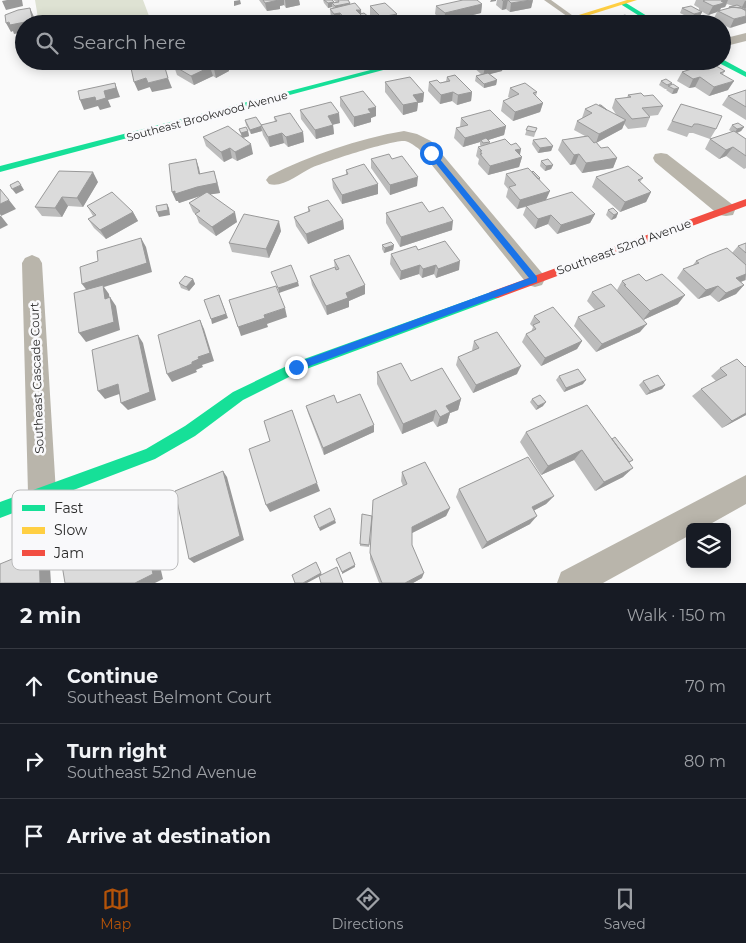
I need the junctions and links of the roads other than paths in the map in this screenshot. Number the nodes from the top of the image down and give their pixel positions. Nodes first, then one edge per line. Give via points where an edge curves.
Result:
1 (547, 0) edge
2 (629, 2) edge
3 (569, 15) edge
4 (584, 15) edge
5 (646, 15) edge
6 (746, 37) edge
7 (731, 41) edge
8 (731, 66) edge
9 (380, 70) edge
10 (746, 75) edge
11 (661, 158) dead end
12 (0, 169) edge
13 (275, 180) dead end
14 (746, 202) edge
15 (726, 210) junction
16 (32, 263) dead end
17 (535, 279) junction
18 (746, 488) edge
19 (42, 490) edge
20 (50, 490) edge
21 (12, 505) edge
22 (0, 510) edge
23 (572, 583) edge

1 - 3 lane
2 - 4 street
2 - 5 street
6 - 7 street
8 - 10 street
9 - 12 street, Southeast Brookwood Avenue
11 - 15 street
13 - 17 street via 308,163 386,139 412,137 425,145
14 - 15 street, Southeast 52nd Avenue
15 - 17 street, Southeast 52nd Avenue
16 - 19 street, Southeast Cascade Court
17 - 20 street, Southeast 52nd Avenue via 296,367 238,396 150,454
18 - 23 street
21 - 22 street, Southeast 52nd Avenue

